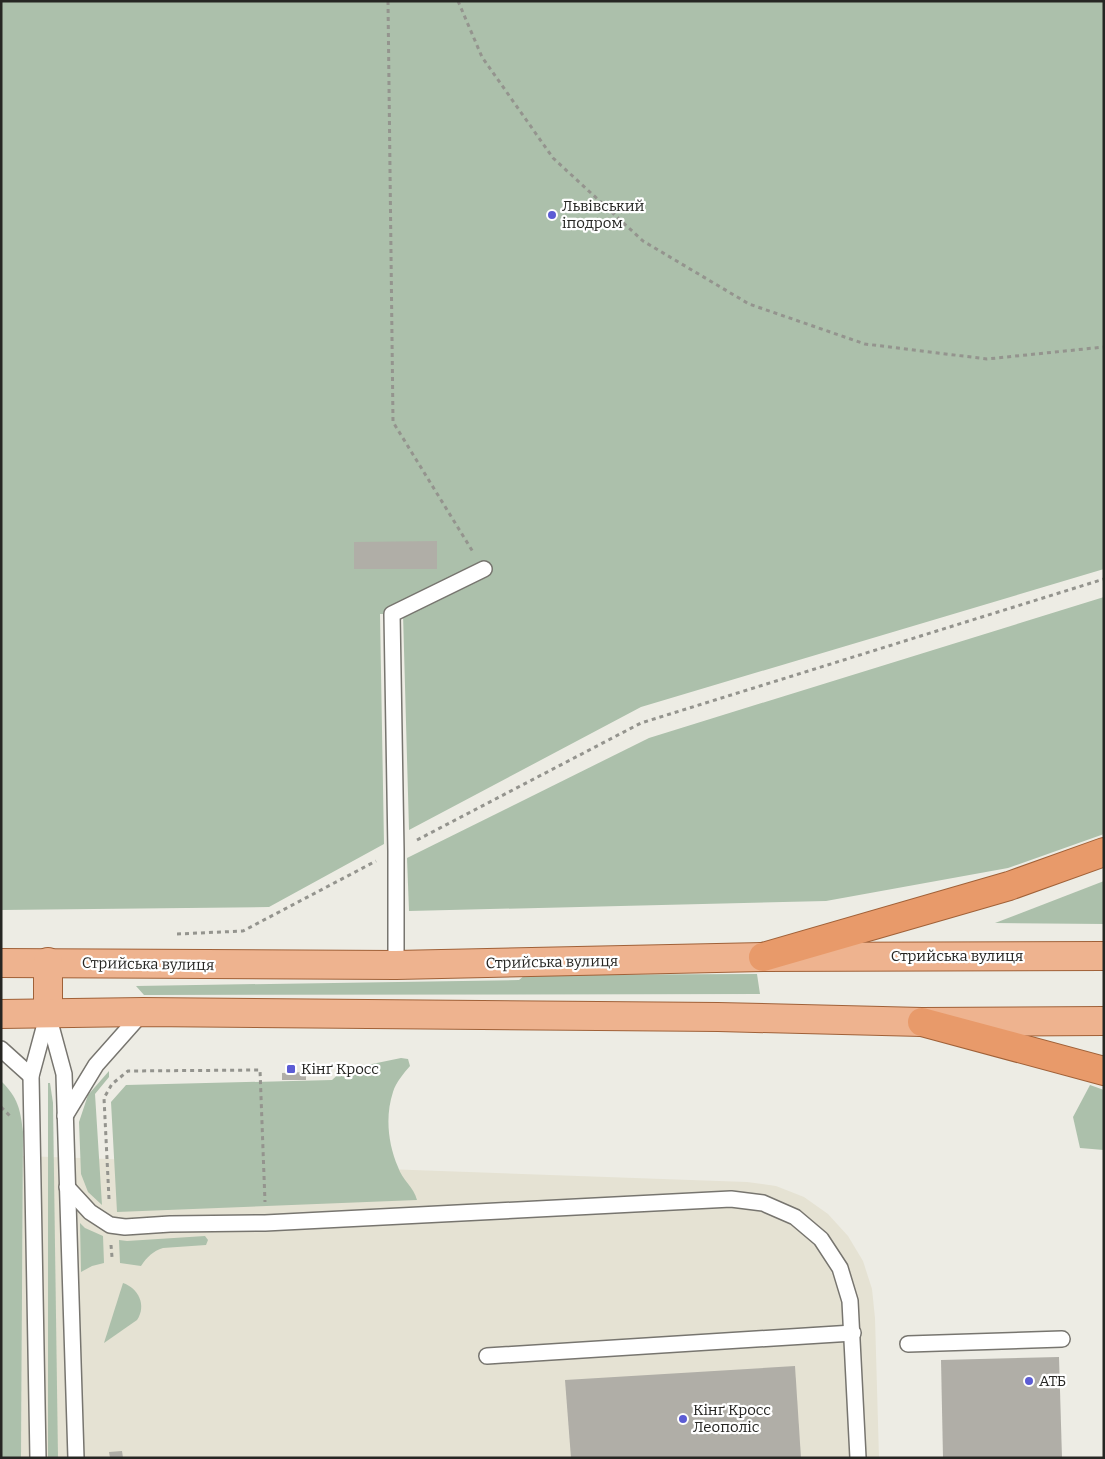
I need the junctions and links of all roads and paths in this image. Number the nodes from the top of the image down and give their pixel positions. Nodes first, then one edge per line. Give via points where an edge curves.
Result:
1 (388, 1) edge
2 (458, 1) edge
3 (1104, 347) edge
4 (484, 569) joint
5 (1104, 579) edge
6 (396, 851) junction
7 (1104, 852) edge
8 (167, 935) dead end
9 (1104, 956) edge
10 (763, 957) junction
11 (1, 962) edge
12 (48, 962) junction
13 (396, 965) junction
14 (143, 1012) junction
15 (1, 1014) edge
16 (48, 1014) junction
17 (1104, 1021) edge
18 (922, 1022) junction
19 (1, 1049) edge
20 (1104, 1071) edge
21 (31, 1076) junction
22 (65, 1116) junction
23 (67, 1187) junction
24 (109, 1200) dead end
25 (266, 1223) junction
26 (111, 1244) dead end
27 (112, 1257) dead end
28 (853, 1333) junction
29 (1062, 1339) dead end
30 (908, 1344) dead end
31 (487, 1356) dead end
32 (856, 1414) junction
33 (38, 1458) edge
34 (76, 1458) edge
35 (850, 1458) edge
36 (858, 1458) edge

1 - 4 path via 393,422
2 - 3 path via 482,57 552,158 643,241 749,304 866,344 987,359
4 - 6 lane via 392,614
5 - 6 path via 641,723
6 - 8 path via 243,931
6 - 13 lane
7 - 10 highway via 1010,886
9 - 10 main road, Стрийська вулиця
10 - 13 main road, Стрийська вулиця
11 - 12 main road, Стрийська вулиця
12 - 13 main road, Стрийська вулиця
12 - 16 main road
14 - 16 main road
14 - 18 main road
14 - 22 lane via 96,1065
15 - 16 main road
16 - 21 lane
16 - 22 lane via 64,1074
17 - 18 main road
18 - 20 highway
19 - 21 lane
21 - 33 lane
22 - 23 lane
23 - 25 lane via 90,1212 110,1224
23 - 34 lane
24 - 25 path via 104,1098 112,1084 128,1072 260,1070
25 - 28 lane via 722,1199 763,1203 794,1216 821,1239 840,1268 850,1301
26 - 27 path
28 - 31 lane
28 - 32 lane
29 - 30 lane
32 - 35 lane
32 - 36 lane

